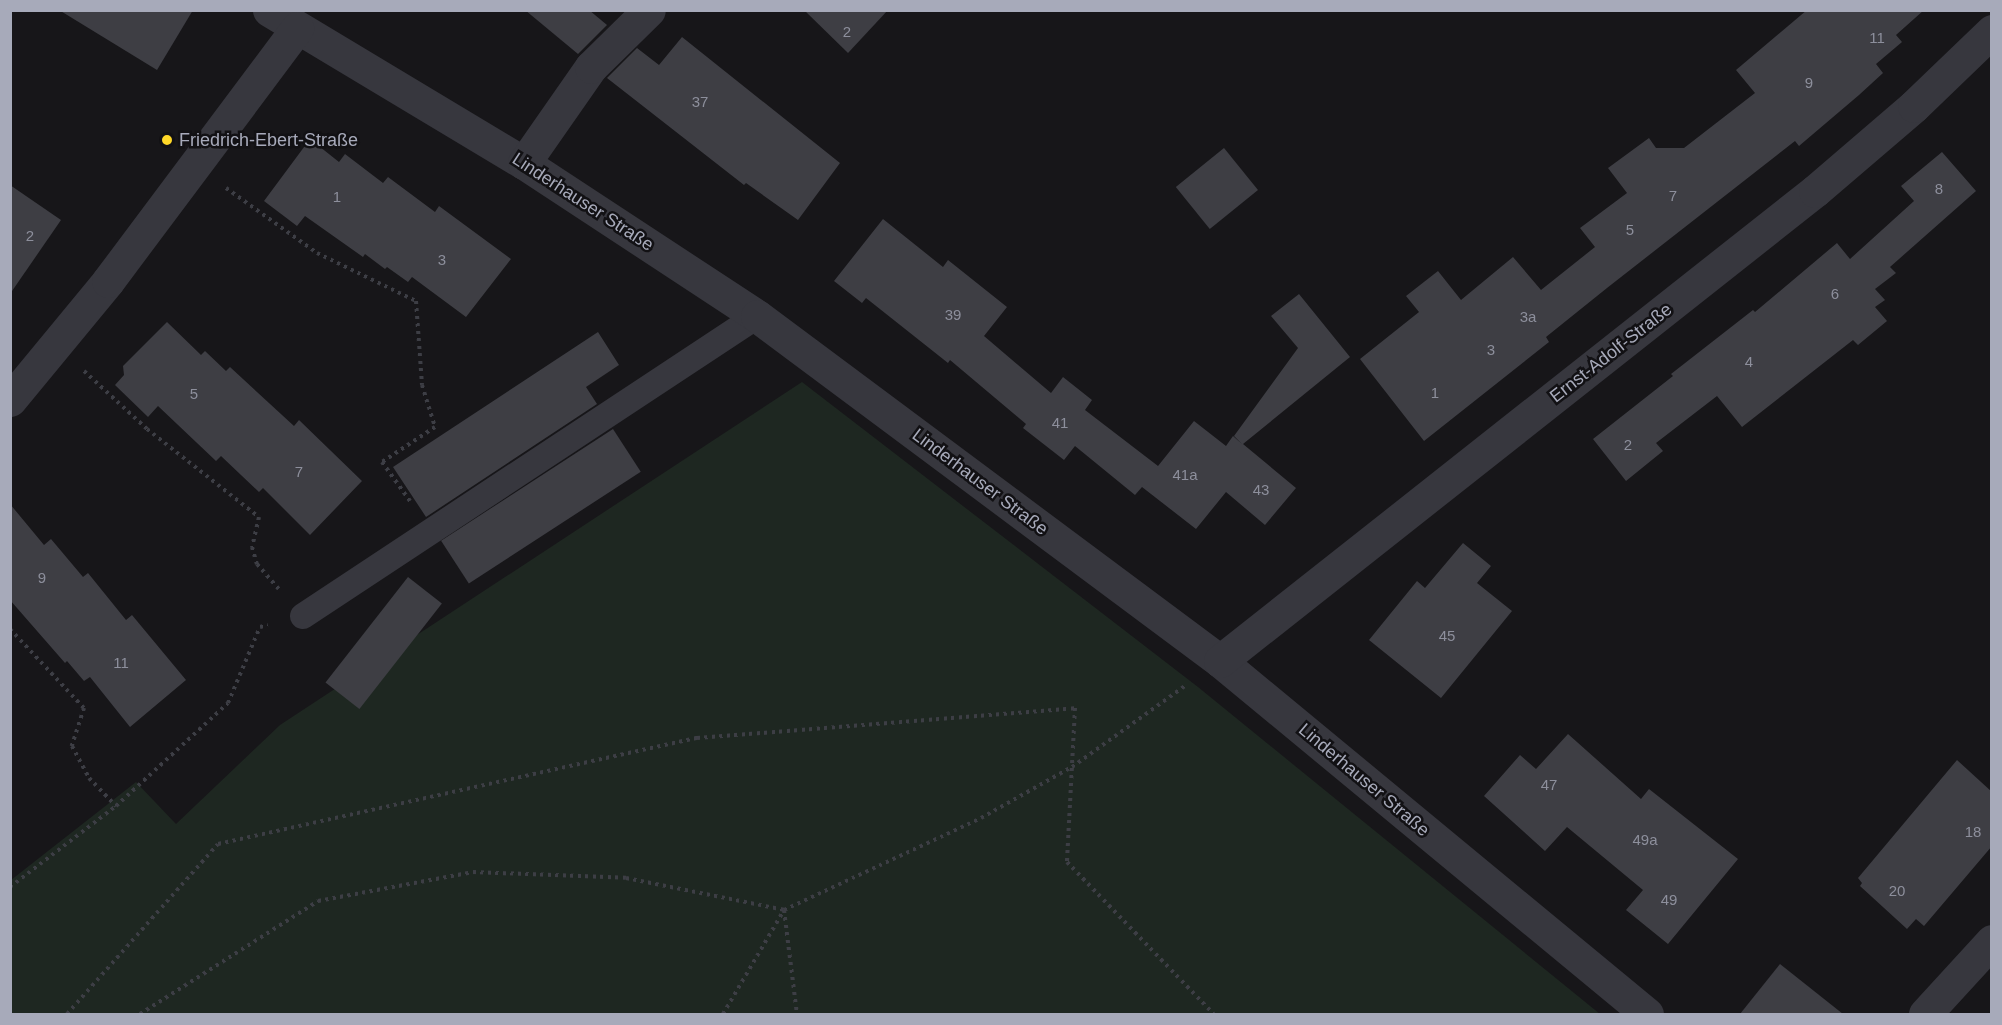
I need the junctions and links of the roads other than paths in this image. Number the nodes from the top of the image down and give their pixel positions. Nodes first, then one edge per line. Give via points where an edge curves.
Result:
1 (269, 10) edge
2 (649, 10) edge
3 (297, 28) junction
4 (1992, 31) edge
5 (524, 163) junction
6 (757, 316) junction
7 (10, 400) edge
8 (303, 616) road end
9 (1220, 661) junction
10 (1992, 941) edge
11 (1647, 1014) edge
12 (1925, 1014) edge

1 - 3 street, Linderhauser Straße
2 - 5 street via 591,67
3 - 5 street, Linderhauser Straße
3 - 7 street via 57,346
4 - 9 street, Ernst-Adolf-Straße via 1914,106 1815,191
5 - 6 street, Linderhauser Straße
6 - 8 lane
6 - 9 street, Linderhauser Straße
9 - 11 street, Linderhauser Straße
10 - 12 street

